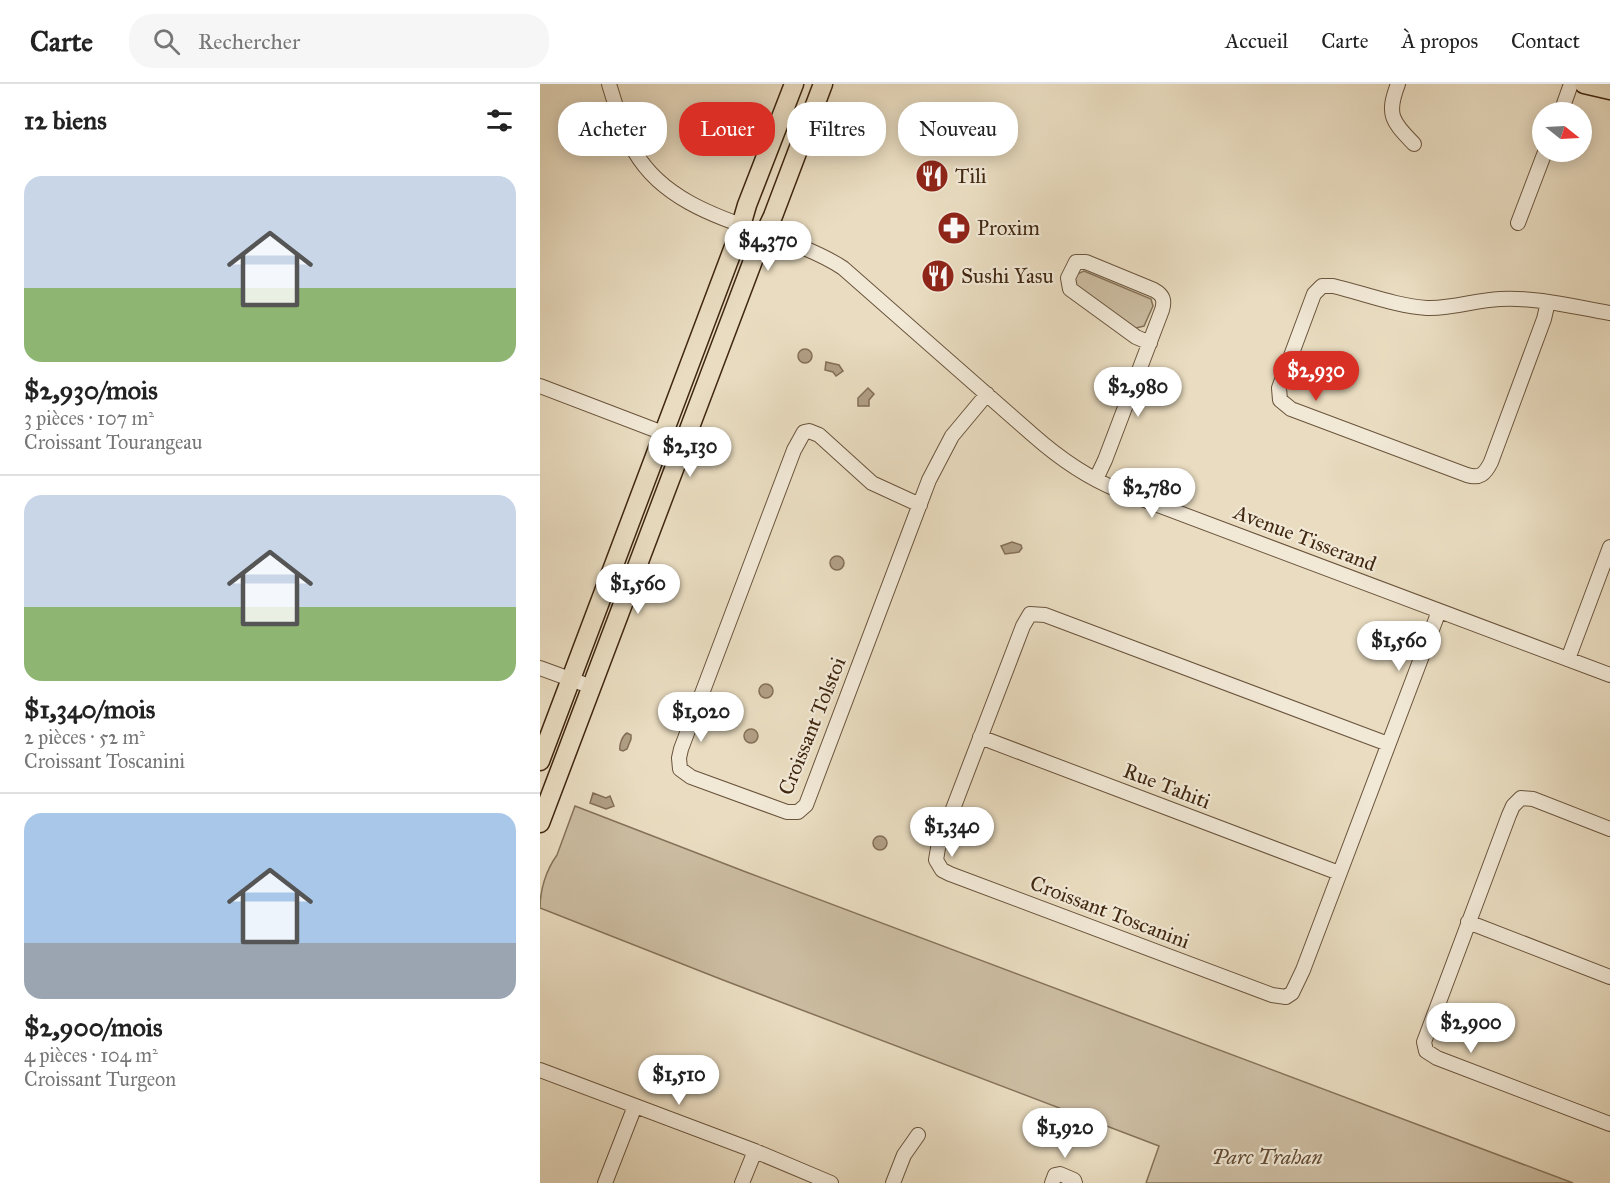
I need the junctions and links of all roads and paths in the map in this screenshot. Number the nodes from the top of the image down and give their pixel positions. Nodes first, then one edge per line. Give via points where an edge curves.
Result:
1 (609, 84) edge
2 (794, 84) edge
3 (823, 84) edge
4 (1398, 84) edge
5 (1571, 84) edge
6 (1584, 84) edge
7 (1610, 90) edge
8 (1565, 102) edge
9 (1414, 144) dead end
10 (1541, 162) edge
11 (1518, 223) dead end
12 (741, 224) junction
13 (765, 233) junction
14 (1548, 302) junction
15 (1610, 314) edge
16 (1150, 343) junction
17 (540, 386) edge
18 (987, 394) junction
19 (664, 434) junction
20 (684, 441) junction
21 (1096, 479) junction
22 (920, 505) junction
23 (1610, 547) edge
24 (1439, 611) junction
25 (1568, 659) junction
26 (540, 668) edge
27 (1610, 675) edge
28 (571, 679) junction
29 (592, 687) junction
30 (980, 737) junction
31 (1388, 744) junction
32 (540, 761) edge
33 (540, 823) edge
34 (1610, 828) edge
35 (1339, 873) junction
36 (1468, 922) junction
37 (1610, 976) edge
38 (540, 1070) edge
39 (634, 1106) junction
40 (1610, 1124) edge
41 (918, 1135) dead end
42 (754, 1151) junction
43 (605, 1183) edge
44 (742, 1183) edge
45 (831, 1183) edge
46 (893, 1183) edge
47 (1052, 1183) edge
48 (1075, 1183) edge

1 - 12 street, Avenue Tisserand via 627,137 650,173 681,198
2 - 12 main road
3 - 13 main road
4 - 9 street via 1391,113
5 - 8 street
6 - 7 main road
10 - 11 street
12 - 13 street, Avenue Tisserand
12 - 19 main road
13 - 18 street, Avenue Tisserand via 817,253 843,268
13 - 20 main road
14 - 14 street via 1488,470 1481,476 1467,475 1287,408 1280,400 1279,388 1314,294 1322,286 1428,308 1500,299
14 - 15 street
16 - 16 street via 1162,310 1162,296 1086,262 1076,262 1068,278 1070,289
16 - 21 street
17 - 19 street
18 - 21 street, Avenue Tisserand via 1052,451
18 - 22 street, Croissant Tolstoi via 945,447
19 - 20 street
19 - 28 main road
20 - 29 main road
21 - 24 street, Avenue Tisserand
22 - 22 street, Croissant Tolstoi via 806,805 798,812 787,812 691,777 680,769 681,749 804,432 819,435 878,487
23 - 25 street
24 - 25 street, Avenue Tisserand
24 - 31 street, Croissant Toscanini
25 - 27 street, Avenue Tisserand
26 - 28 street
28 - 29 street
28 - 32 main road
29 - 33 main road
30 - 31 street, Croissant Toscanini via 1027,616 1035,613
30 - 35 street, Rue Tahiti
30 - 35 street, Croissant Toscanini via 936,855 939,867 950,874 1282,998 1295,989
31 - 35 street, Croissant Toscanini
34 - 36 street via 1521,798 1509,815
36 - 37 street
36 - 40 street via 1426,1034 1426,1051
38 - 39 street
39 - 42 street
39 - 43 street
41 - 46 street via 904,1155
42 - 44 street
42 - 45 street
47 - 48 street via 1060,1174

